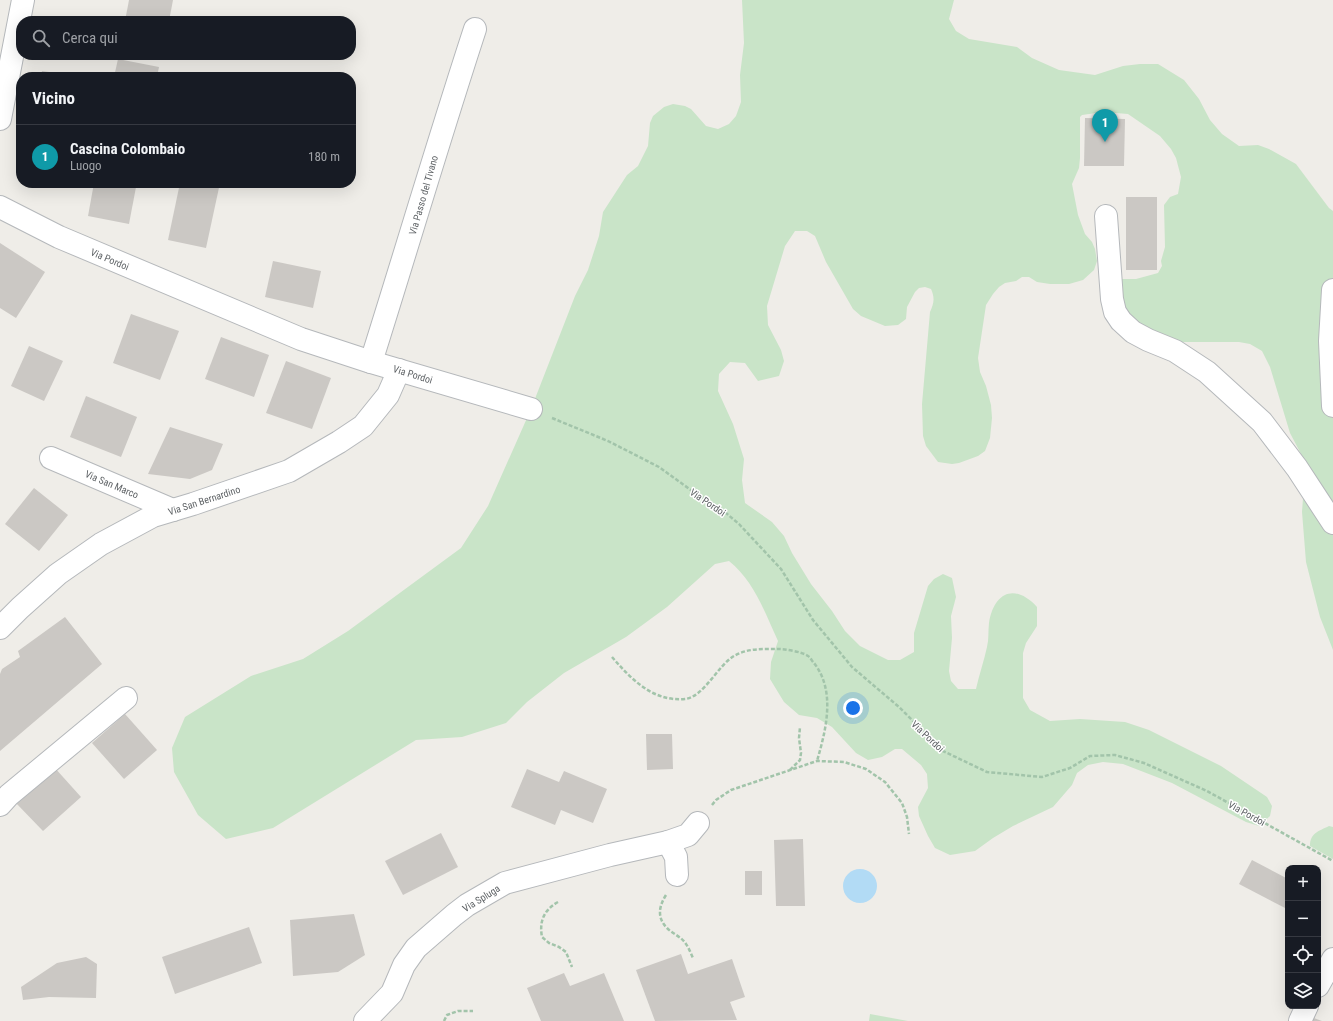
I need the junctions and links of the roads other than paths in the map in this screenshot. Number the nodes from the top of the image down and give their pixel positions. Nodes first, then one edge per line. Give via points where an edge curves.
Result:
1 (23, 0) edge
2 (20, 16) edge
3 (475, 29) dead end
4 (16, 36) edge
5 (0, 119) edge
6 (0, 207) edge
7 (1106, 216) dead end
8 (1333, 290) edge
9 (371, 362) junction
10 (399, 370) junction
11 (1333, 406) edge
12 (531, 409) road end
13 (51, 458) dead end
14 (173, 510) junction
15 (1333, 523) edge
16 (0, 628) edge
17 (126, 698) dead end
18 (0, 805) edge
19 (698, 823) road end
20 (668, 842) junction
21 (677, 875) road end
22 (1333, 959) edge
23 (1321, 981) edge
24 (1306, 1009) edge
25 (365, 1021) edge
26 (1300, 1021) edge

1 - 2 street
3 - 9 street, Via Passo del Tivano
4 - 5 street
6 - 9 street, Via Pordoi via 59,237 172,285 302,339
7 - 15 street via 1112,300 1121,321 1133,332 1175,351 1207,372 1262,422
8 - 11 street via 1330,341
9 - 10 street, Via Pordoi
10 - 12 street, Via Pordoi
10 - 14 street, Via San Bernardino via 388,395 363,426 339,442 289,471
13 - 14 street, Via San Marco
14 - 16 street, Via San Bernardino via 153,516 101,544 58,574
17 - 18 street
19 - 20 street, Via Spluga via 688,835
20 - 21 street via 676,857
20 - 25 street, Via Spluga via 505,883 454,915 416,948 404,965 392,993
22 - 23 street
24 - 26 street

